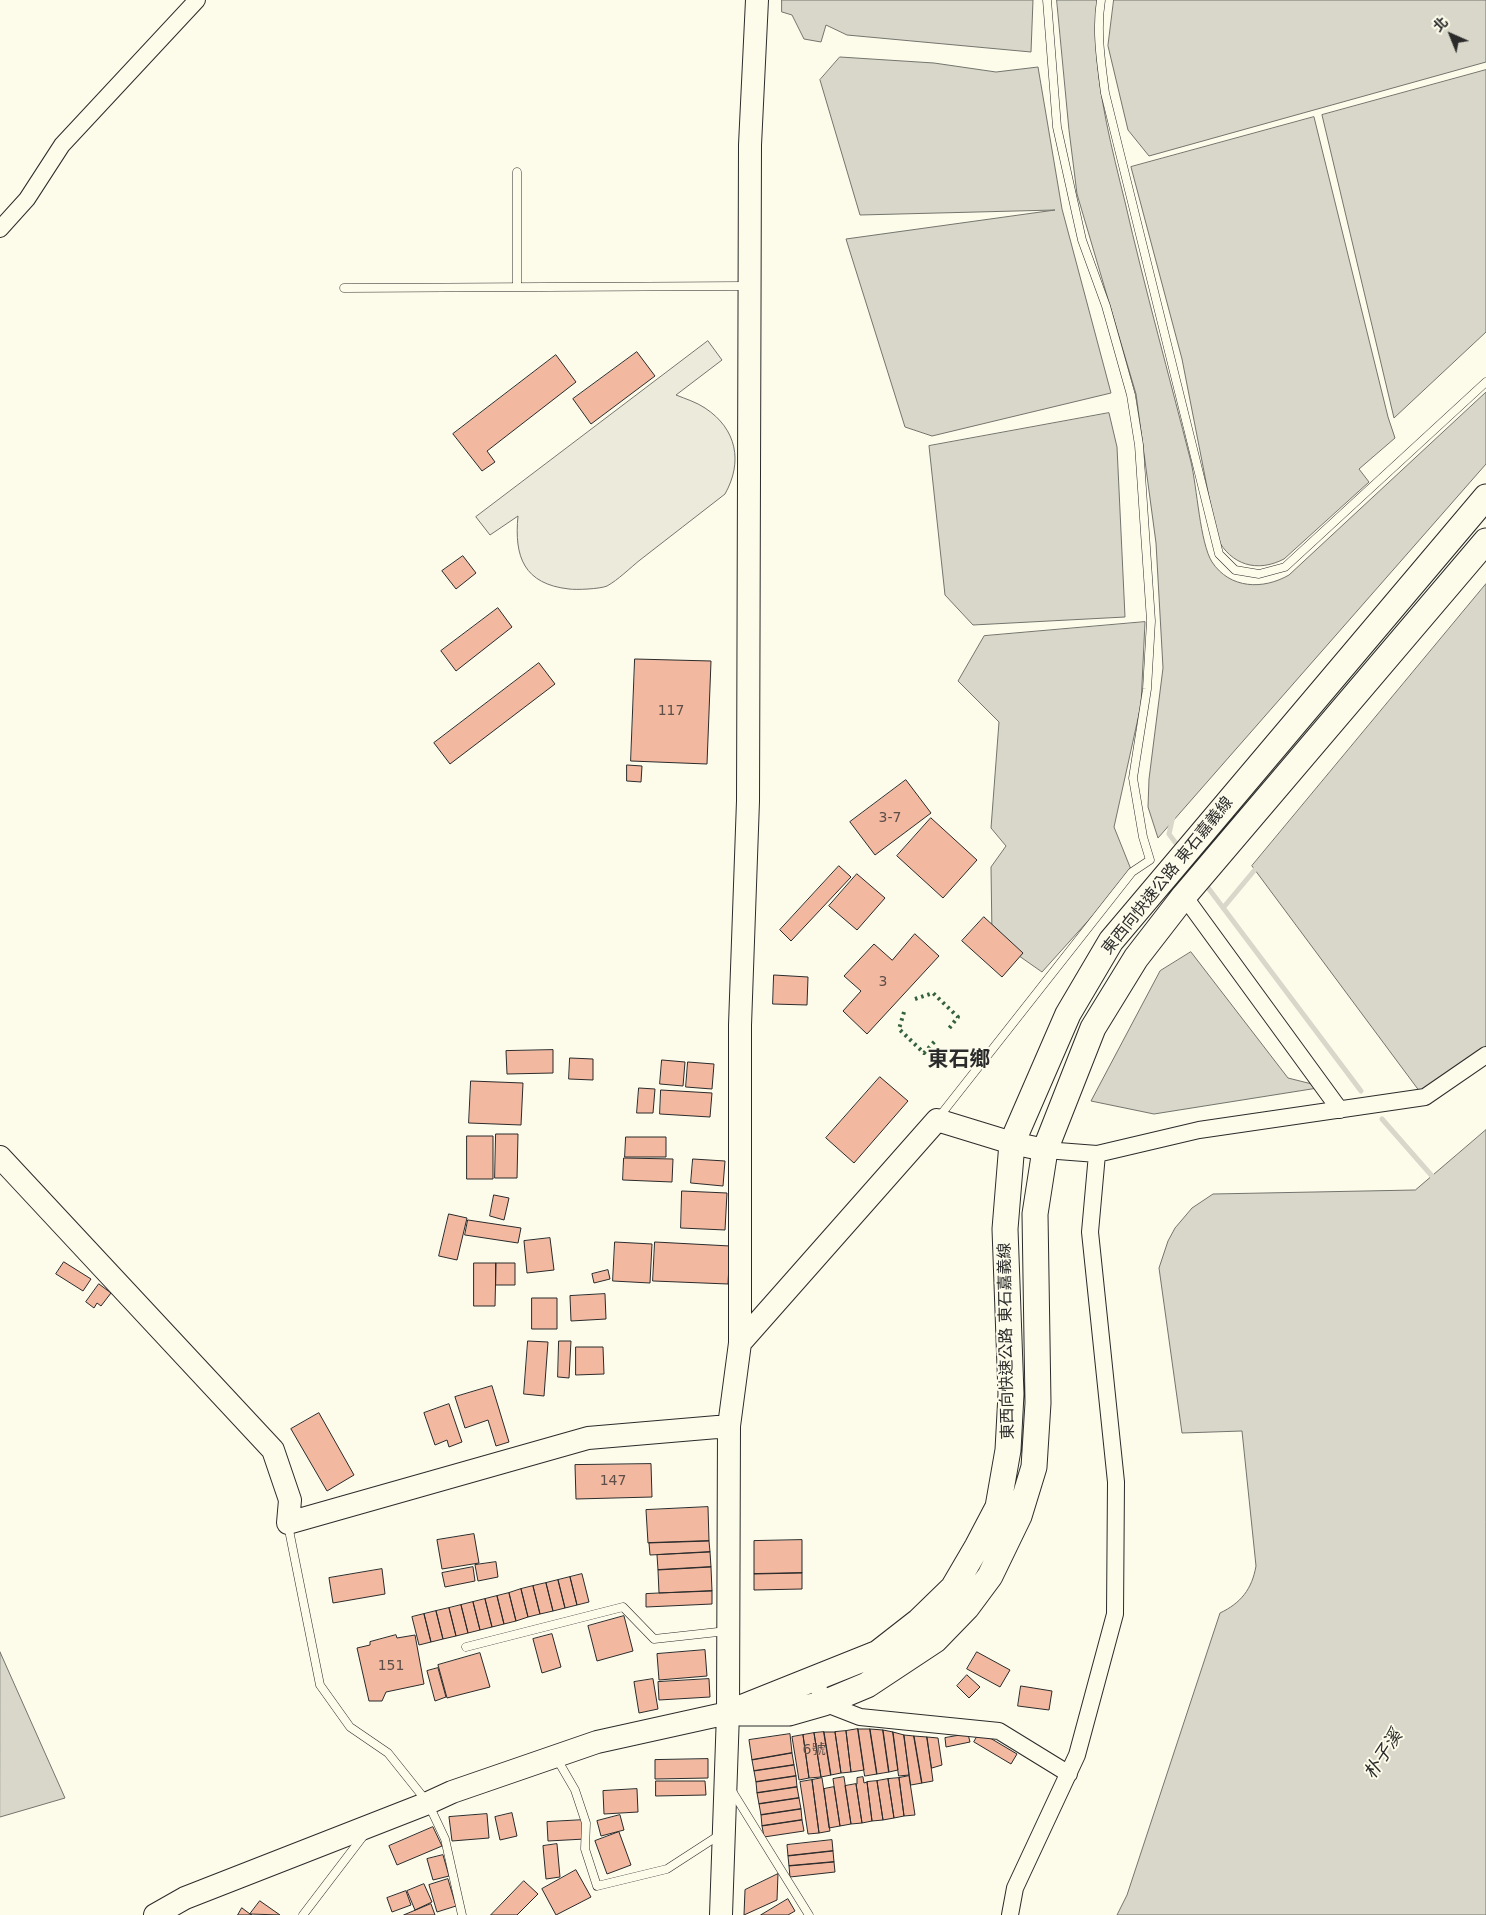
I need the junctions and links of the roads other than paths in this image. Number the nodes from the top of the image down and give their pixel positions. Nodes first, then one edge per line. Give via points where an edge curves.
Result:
1 (197, 0) edge
2 (757, 0) edge
3 (1047, 0) edge
4 (1101, 0) edge
5 (517, 172) dead end
6 (0, 229) edge
7 (749, 286) junction
8 (517, 287) junction
9 (344, 288) dead end
10 (1486, 382) edge
11 (1486, 497) edge
12 (1486, 541) edge
13 (1184, 896) junction
14 (1486, 1055) edge
15 (1340, 1110) junction
16 (937, 1120) junction
17 (1012, 1144) junction
18 (1045, 1150) junction
19 (1097, 1154) junction
20 (0, 1157) edge
21 (740, 1343) junction
22 (729, 1426) junction
23 (288, 1524) junction
24 (729, 1631) junction
25 (466, 1646) dead end
26 (815, 1679) junction
27 (824, 1703) junction
28 (728, 1713) junction
29 (556, 1757) junction
30 (1069, 1774) junction
31 (725, 1781) junction
32 (428, 1804) junction
33 (372, 1824) junction
34 (723, 1833) junction
35 (155, 1915) edge
36 (303, 1915) edge
37 (462, 1915) edge
38 (721, 1915) edge
39 (810, 1915) edge
40 (1010, 1915) edge

1 - 6 street via 62,144 27,199
2 - 7 main road via 750,145
3 - 16 lane via 1057,127 1082,240 1106,306 1131,395 1139,445 1151,621 1147,689 1133,778 1150,860 1132,872
4 - 10 lane via 1100,52 1105,93 1219,554 1235,570 1259,574 1285,567
5 - 8 lane
7 - 8 lane
7 - 21 main road via 748,802 740,1026
8 - 9 lane
11 - 17 main road, 東西向快速公路 東石嘉義線 via 1112,941 1068,1014
12 - 13 main road, 東西向快速公路 東石嘉義線
13 - 15 street
13 - 18 main road, 東西向快速公路 東石嘉義線 via 1136,958 1093,1028
14 - 15 street via 1425,1097
15 - 19 street via 1199,1130
16 - 17 main road
16 - 21 main road
17 - 18 main road
17 - 26 main road, 東西向快速公路 東石嘉義線 via 1005,1229 1011,1394 1008,1450 998,1507 952,1588 919,1621 878,1653
18 - 19 street
18 - 27 main road, 東西向快速公路 東石嘉義線 via 1035,1214 1038,1412 1034,1467 1020,1516 990,1576 967,1607 935,1640 867,1685
19 - 30 street via 1090,1232 1116,1482 1115,1614
20 - 23 main road via 273,1450 290,1500
21 - 22 main road
22 - 23 main road via 588,1438
22 - 24 main road
23 - 32 lane via 320,1685 350,1727 388,1753
24 - 25 lane via 654,1639 623,1606
24 - 28 main road
26 - 27 street
26 - 28 main road, 東西向快速公路 東石嘉義線
27 - 28 main road, 東西向快速公路 東石嘉義線 via 789,1714
27 - 30 street via 860,1717 999,1731
28 - 29 main road via 597,1742
28 - 31 main road
29 - 32 main road via 452,1792
29 - 34 lane via 575,1790 586,1823 585,1848 597,1886 666,1870
30 - 40 street via 1015,1888
31 - 34 main road
31 - 39 lane
32 - 33 main road
32 - 37 lane via 445,1839
33 - 35 main road via 184,1898
33 - 36 lane
34 - 38 main road

